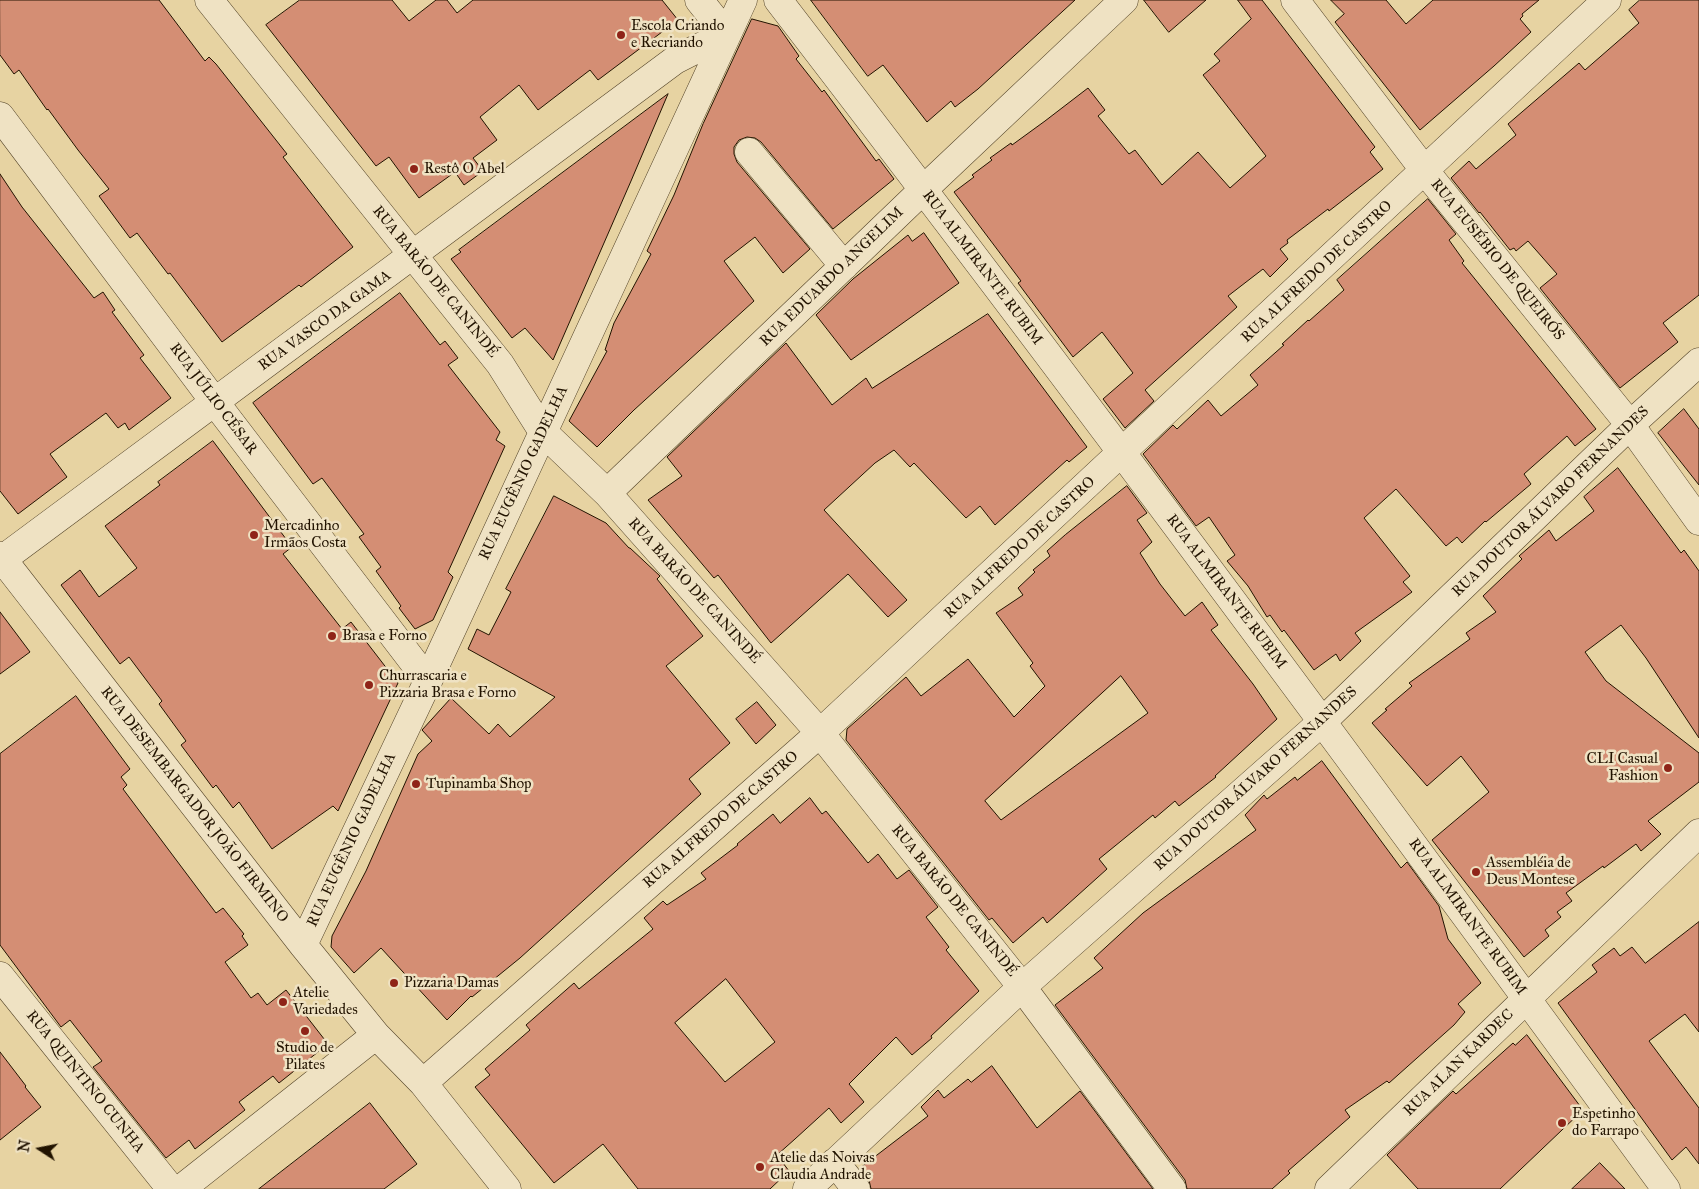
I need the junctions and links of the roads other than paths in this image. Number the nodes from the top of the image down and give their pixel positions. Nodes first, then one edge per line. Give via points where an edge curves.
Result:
1 (209, 0) edge
2 (699, 0) edge
3 (742, 0) edge
4 (778, 0) edge
5 (1124, 0) edge
6 (1295, 0) edge
7 (1607, 0) edge
8 (726, 34) junction
9 (0, 116) edge
10 (749, 152) dead end
11 (1425, 171) junction
12 (924, 189) junction
13 (414, 256) junction
14 (844, 266) junction
15 (1699, 362) edge
16 (214, 402) junction
17 (1630, 425) junction
18 (543, 432) junction
19 (1121, 454) junction
20 (606, 493) junction
21 (1699, 521) edge
22 (1, 559) edge
23 (428, 680) junction
24 (1323, 721) junction
25 (820, 733) junction
26 (1699, 833) edge
27 (303, 945) junction
28 (0, 976) edge
29 (1022, 987) junction
30 (1526, 998) junction
31 (376, 1035) junction
32 (423, 1083) junction
33 (836, 1162) junction
34 (171, 1189) edge
35 (181, 1189) edge
36 (507, 1189) edge
37 (807, 1189) edge
38 (856, 1189) edge
39 (1172, 1189) edge
40 (1329, 1189) edge
41 (1666, 1189) edge

1 - 13 street, RUA BARÃO DE CANINDÉ
2 - 8 street
3 - 8 street, RUA EUGÊNIO GADELHA
4 - 12 street, RUA ALMIRANTE RUBIM
5 - 12 street, RUA EDUARDO ANGELIM
6 - 11 street, RUA EUSÉBIO DE QUEIRÓS
7 - 11 street, RUA ALFREDO DE CASTRO
8 - 13 street, RUA VASCO DA GAMA via 675,60
8 - 18 street, RUA EUGÊNIO GADELHA
9 - 16 street, RUA JÚLIO CÉSAR
10 - 14 street
11 - 17 street, RUA EUSÉBIO DE QUEIRÓS
11 - 19 street, RUA ALFREDO DE CASTRO
12 - 14 street, RUA EDUARDO ANGELIM
12 - 19 street, RUA ALMIRANTE RUBIM
13 - 16 street, RUA VASCO DA GAMA
13 - 18 street, RUA BARÃO DE CANINDÉ via 500,364
14 - 20 street, RUA EDUARDO ANGELIM
15 - 17 street, RUA DOUTOR ÁLVARO FERNANDES
16 - 22 street, RUA VASCO DA GAMA
16 - 23 street, RUA JÚLIO CÉSAR
17 - 21 street, RUA EUSÉBIO DE QUEIRÓS
17 - 24 street, RUA DOUTOR ÁLVARO FERNANDES
18 - 20 street, RUA BARÃO DE CANINDÉ
18 - 23 street, RUA EUGÊNIO GADELHA
19 - 24 street, RUA ALMIRANTE RUBIM
19 - 25 street, RUA ALFREDO DE CASTRO
20 - 25 street, RUA BARÃO DE CANINDÉ
22 - 27 street, RUA DESEMBARGADOR JOÃO FIRMINO
23 - 27 street, RUA EUGÊNIO GADELHA
24 - 29 street, RUA DOUTOR ÁLVARO FERNANDES
24 - 30 street, RUA ALMIRANTE RUBIM
25 - 29 street, RUA BARÃO DE CANINDÉ
25 - 32 street, RUA ALFREDO DE CASTRO
26 - 30 street, RUA ALAN KARDEC
27 - 31 street, RUA DESEMBARGADOR JOÃO FIRMINO
28 - 34 street, RUA QUINTINO CUNHA
29 - 33 street, RUA DOUTOR ÁLVARO FERNANDES
29 - 39 street, RUA BARÃO DE CANINDÉ
30 - 40 street, RUA ALAN KARDEC
30 - 41 street, RUA ALMIRANTE RUBIM
31 - 32 street, RUA DESEMBARGADOR JOÃO FIRMINO
31 - 35 street
32 - 36 street, RUA DESEMBARGADOR JOÃO FIRMINO
33 - 37 street, RUA DOUTOR ÁLVARO FERNANDES
33 - 38 street

